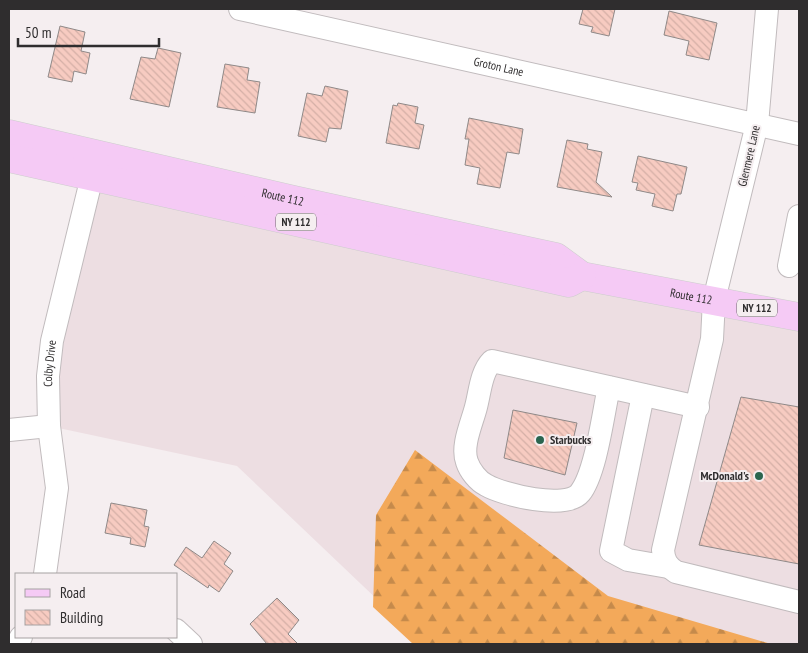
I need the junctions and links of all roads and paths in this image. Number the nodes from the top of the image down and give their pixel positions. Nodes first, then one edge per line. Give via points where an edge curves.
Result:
1 (240, 9) edge
2 (767, 9) edge
3 (757, 124) junction
4 (9, 134) edge
5 (799, 134) edge
6 (9, 158) edge
7 (95, 166) junction
8 (799, 216) edge
9 (788, 266) dead end
10 (714, 300) junction
11 (799, 317) edge
12 (609, 388) junction
13 (643, 395) junction
14 (698, 407) junction
15 (49, 426) junction
16 (9, 430) edge
17 (668, 567) junction
18 (45, 573) edge
19 (799, 602) edge
20 (178, 632) edge
21 (192, 644) edge

1 - 3 street, Groton Lane
2 - 3 street, Glenmere Lane
3 - 5 street, Groton Lane
3 - 10 street, Glenmere Lane
4 - 7 main road, Route 112 / NY 112
6 - 7 main road, Route 112 / NY 112
7 - 10 main road, Route 112 / NY 112 via 569,283 582,276
7 - 15 street, Colby Drive via 52,341 48,376
8 - 9 street
10 - 11 main road, Route 112 / NY 112
10 - 14 street, Glenmere Lane via 714,329
12 - 12 street via 492,361 484,373 467,446 467,462 472,472 488,486 518,494 564,502 579,494 593,462
12 - 13 street
13 - 14 street
13 - 17 street via 611,551 628,560
14 - 17 street, Glenmere Lane via 663,550 663,559
15 - 16 street
15 - 18 street, Colby Drive via 57,488
17 - 19 street via 684,575
20 - 21 street

